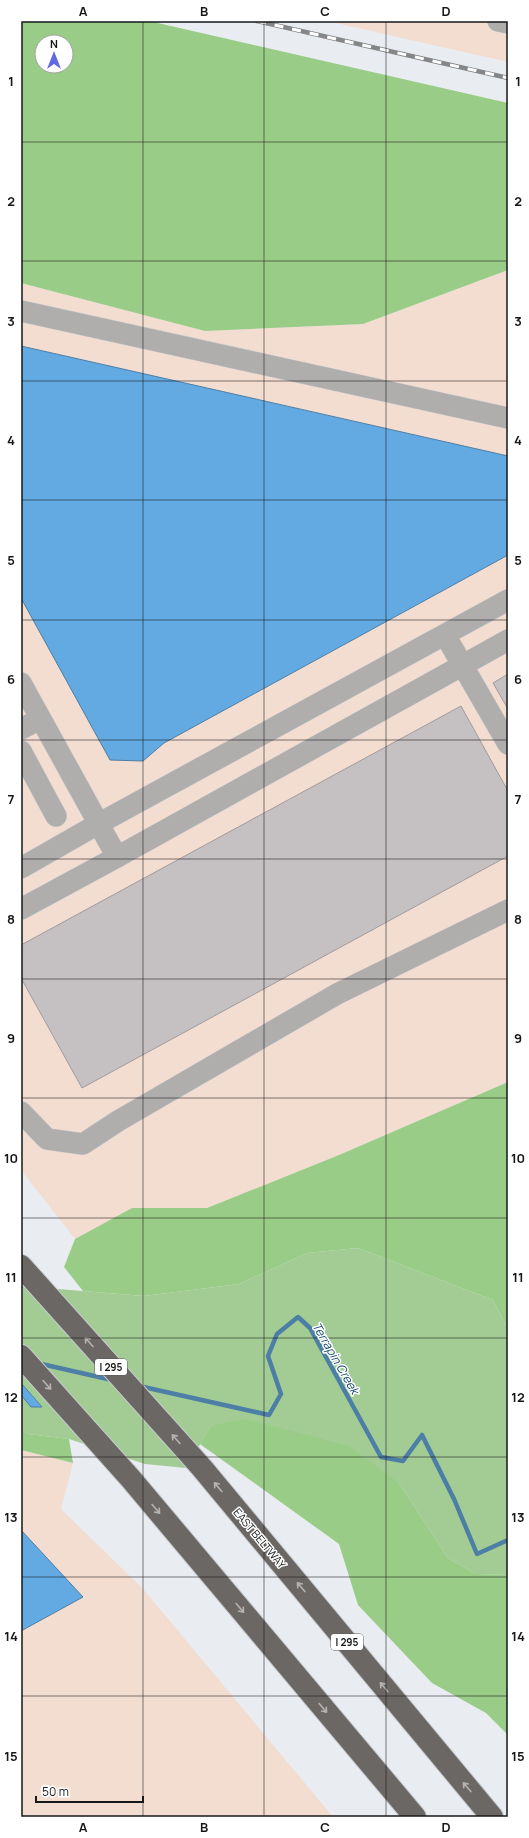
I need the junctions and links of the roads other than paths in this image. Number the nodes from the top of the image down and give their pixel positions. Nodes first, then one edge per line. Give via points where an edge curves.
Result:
1 (498, 21) edge
2 (508, 23) edge
3 (21, 311) edge
4 (508, 418) edge
5 (508, 600) edge
6 (445, 635) junction
7 (508, 640) edge
8 (464, 665) junction
9 (21, 683) edge
10 (40, 719) junction
11 (21, 729) edge
12 (508, 744) edge
13 (21, 751) edge
14 (56, 816) dead end
15 (98, 824) junction
16 (117, 857) junction
17 (21, 868) edge
18 (21, 909) edge
19 (508, 910) edge
20 (21, 1112) edge
21 (21, 1266) edge
22 (21, 1356) edge
23 (415, 1817) edge
24 (492, 1817) edge

1 - 2 lane
3 - 4 lane
5 - 6 lane
6 - 8 lane
6 - 15 lane
7 - 8 lane
8 - 12 lane
8 - 16 lane
9 - 10 lane
10 - 11 lane
10 - 15 lane
13 - 14 lane
15 - 16 lane
15 - 17 lane
16 - 18 lane
19 - 20 lane via 337,994 118,1121 83,1144 47,1139
24 -> 21 highway, EAST BELTWAY / I 295 via 202,1468
22 -> 23 highway via 131,1479

